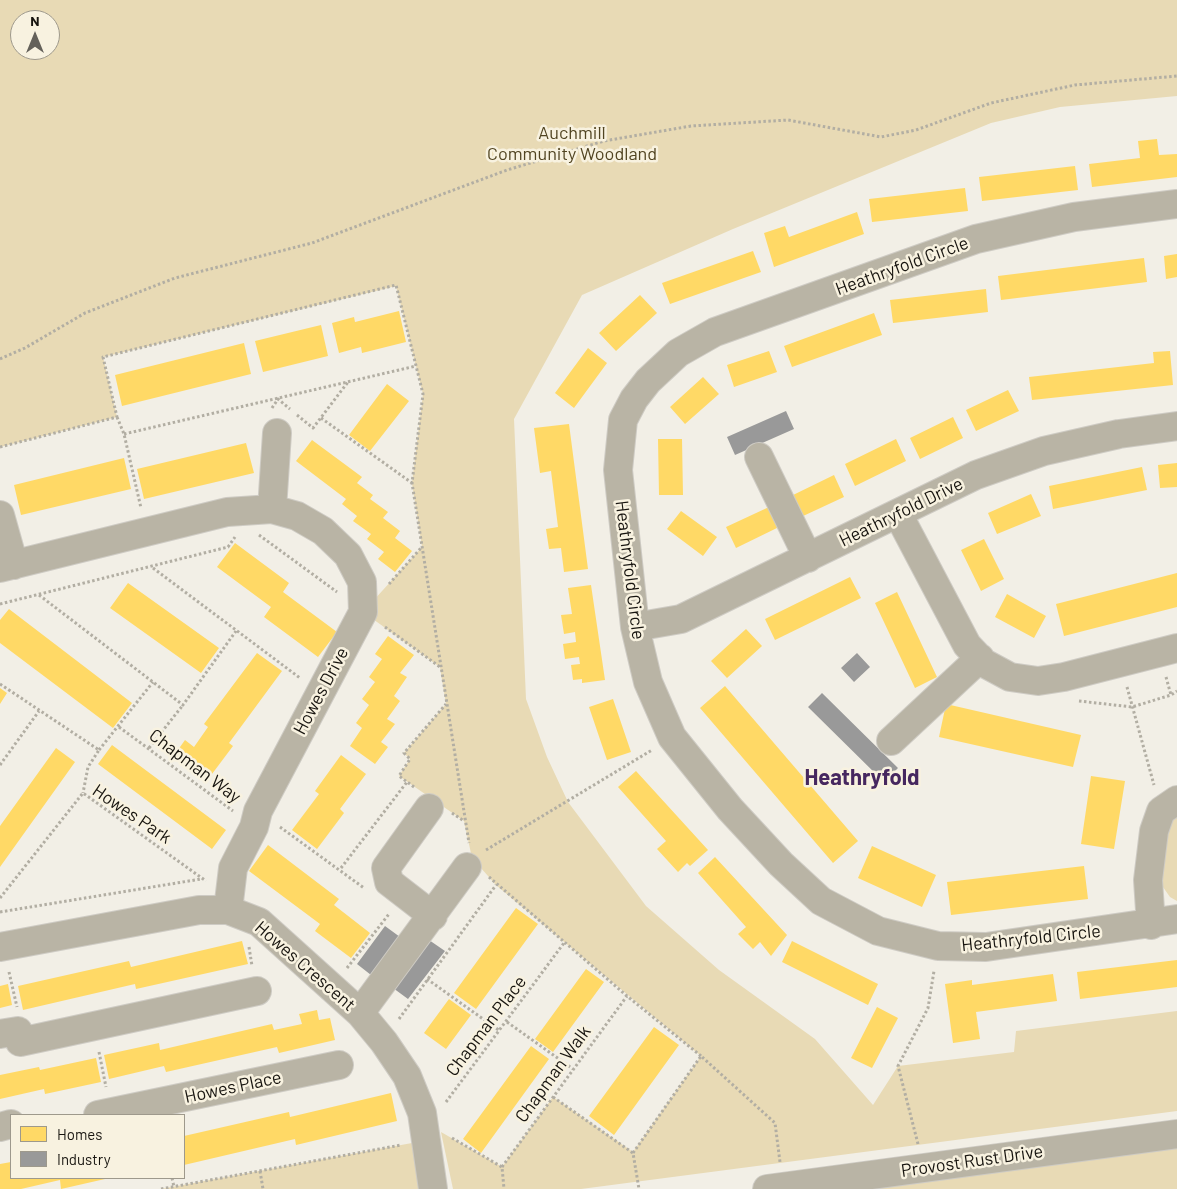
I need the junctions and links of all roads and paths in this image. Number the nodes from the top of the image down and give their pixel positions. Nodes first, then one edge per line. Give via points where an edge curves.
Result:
1 (1177, 76) edge
2 (1177, 204) edge
3 (0, 359) edge
4 (416, 366) dead end
5 (349, 382) junction
6 (278, 400) junction
7 (117, 417) dead end
8 (321, 418) junction
9 (1177, 426) edge
10 (277, 433) joint
11 (124, 434) junction
12 (759, 457) dead end
13 (412, 483) dead end
14 (272, 509) junction
15 (898, 514) junction
16 (0, 515) edge
17 (236, 518) junction
18 (147, 532) junction
19 (422, 547) dead end
20 (808, 558) junction
21 (7, 567) edge
22 (152, 567) junction
23 (39, 595) junction
24 (1, 605) edge
25 (363, 612) junction
26 (635, 627) junction
27 (236, 631) junction
28 (1177, 648) edge
29 (980, 658) junction
30 (1120, 662) junction
31 (440, 667) dead end
32 (153, 682) junction
33 (0, 684) edge
34 (1177, 691) edge
35 (320, 694) junction
36 (1076, 701) dead end
37 (446, 704) dead end
38 (183, 705) junction
39 (1132, 707) junction
40 (38, 711) junction
41 (119, 727) junction
42 (672, 737) junction
43 (891, 741) dead end
44 (149, 748) junction
45 (99, 750) junction
46 (0, 765) edge
47 (407, 782) junction
48 (83, 793) junction
49 (433, 804) junction
50 (1169, 805) edge
51 (256, 819) junction
52 (464, 821) dead end
53 (467, 867) joint
54 (341, 868) dead end
55 (201, 879) junction
56 (496, 885) dead end
57 (2, 892) edge
58 (369, 892) dead end
59 (0, 898) edge
60 (228, 900) junction
61 (393, 909) dead end
62 (0, 912) edge
63 (433, 916) junction
64 (1164, 922) edge
65 (564, 943) dead end
66 (938, 946) junction
67 (2, 947) edge
68 (427, 979) junction
69 (332, 988) junction
70 (257, 991) dead end
71 (627, 996) dead end
72 (360, 1013) junction
73 (507, 1022) junction
74 (93, 1026) junction
75 (500, 1031) junction
76 (9, 1032) edge
77 (384, 1042) junction
78 (339, 1065) dead end
79 (573, 1069) junction
80 (553, 1097) junction
81 (105, 1114) edge
82 (424, 1129) junction
83 (1177, 1134) edge
84 (633, 1153) junction
85 (502, 1167) junction
86 (924, 1168) junction
87 (260, 1171) junction
88 (172, 1179) edge
89 (174, 1187) junction
90 (776, 1188) edge
91 (163, 1189) edge
92 (263, 1189) edge
93 (434, 1189) edge
94 (504, 1189) edge
95 (639, 1189) edge

1 - 3 path via 1066,87 991,103 916,130 881,138 788,120 691,126 604,141 507,170 312,243 174,278 85,313
2 - 26 street, Heathryfold Circle via 1074,217 976,240 715,332 678,353 648,381 623,420 618,470
4 - 5 path
5 - 6 path
5 - 8 path
6 - 8 path via 313,428
6 - 10 path via 262,421
6 - 11 path
7 - 11 path
8 - 13 path
9 - 15 street, Heathryfold Drive via 1119,434 1044,452 976,476
10 - 14 street
11 - 18 path
12 - 20 street
14 - 17 street, Howes Drive
14 - 25 street, Howes Drive via 297,516 323,531 348,555 362,582
15 - 20 street, Heathryfold Drive
15 - 29 street via 967,645
16 - 21 street, Howes Drive
17 - 18 street, Howes Drive
17 - 22 path via 228,547
17 - 25 path
18 - 21 street, Howes Drive
19 - 25 path
20 - 26 street, Heathryfold Drive via 681,619
22 - 23 path
22 - 27 path
23 - 24 path
23 - 32 path
25 - 31 path
25 - 35 street, Howes Drive
26 - 42 street, Heathryfold Circle via 648,682
27 - 35 path
27 - 38 path
28 - 30 street
29 - 30 street via 1010,677 1038,681
29 - 43 street
30 - 39 path
32 - 38 path
32 - 41 path
33 - 40 path
34 - 39 path
35 - 51 street, Howes Drive
36 - 39 path
37 - 47 path via 404,753 410,759 398,776
38 - 44 path
39 - 50 path
40 - 45 path
40 - 46 path
41 - 44 path, Chapman Way
41 - 45 path
42 - 53 path via 472,858
42 - 66 street, Heathryfold Circle via 737,816 821,901 878,931
44 - 51 path, Chapman Way
45 - 48 path via 88,767
47 - 49 path
47 - 54 path
48 - 55 path, Howes Park
48 - 57 path, Howes Park
49 - 52 path
49 - 63 street via 386,868 388,882
50 - 64 street via 1154,831 1148,880
51 - 58 path, Chapman Way
51 - 60 street, Howes Drive via 232,868
53 - 63 street
55 - 60 path, Howes Park
55 - 62 path
56 - 68 path
57 - 59 path, Howes Park
60 - 67 street, Howes Crescent via 199,910
60 - 69 street, Howes Crescent via 260,922
61 - 69 path
63 - 72 street
64 - 66 street, Heathryfold Circle via 986,947
65 - 73 path, Chapman Place
66 - 86 path via 928,1008 898,1066
67 - 76 path via 21,1027
68 - 75 path
68 - 77 path
69 - 72 street, Howes Crescent
70 - 74 street
71 - 79 path, Chapman Walk
72 - 77 street, Howes Crescent
73 - 75 path, Chapman Place
73 - 79 path
74 - 76 street via 20,1042
74 - 81 path
75 - 82 path, Chapman Place
77 - 82 street, Howes Crescent via 407,1076
78 - 81 street, Howes Place
79 - 80 path, Chapman Walk
80 - 84 path
80 - 85 path, Chapman Walk
82 - 85 path via 441,1132
82 - 87 path
82 - 93 street, Howes Crescent
83 - 86 street, Provost Rust Drive
84 - 90 path via 701,1056 775,1123
84 - 95 path
85 - 94 path
86 - 90 street, Provost Rust Drive
87 - 89 path
87 - 92 path
88 - 89 path
89 - 91 path

